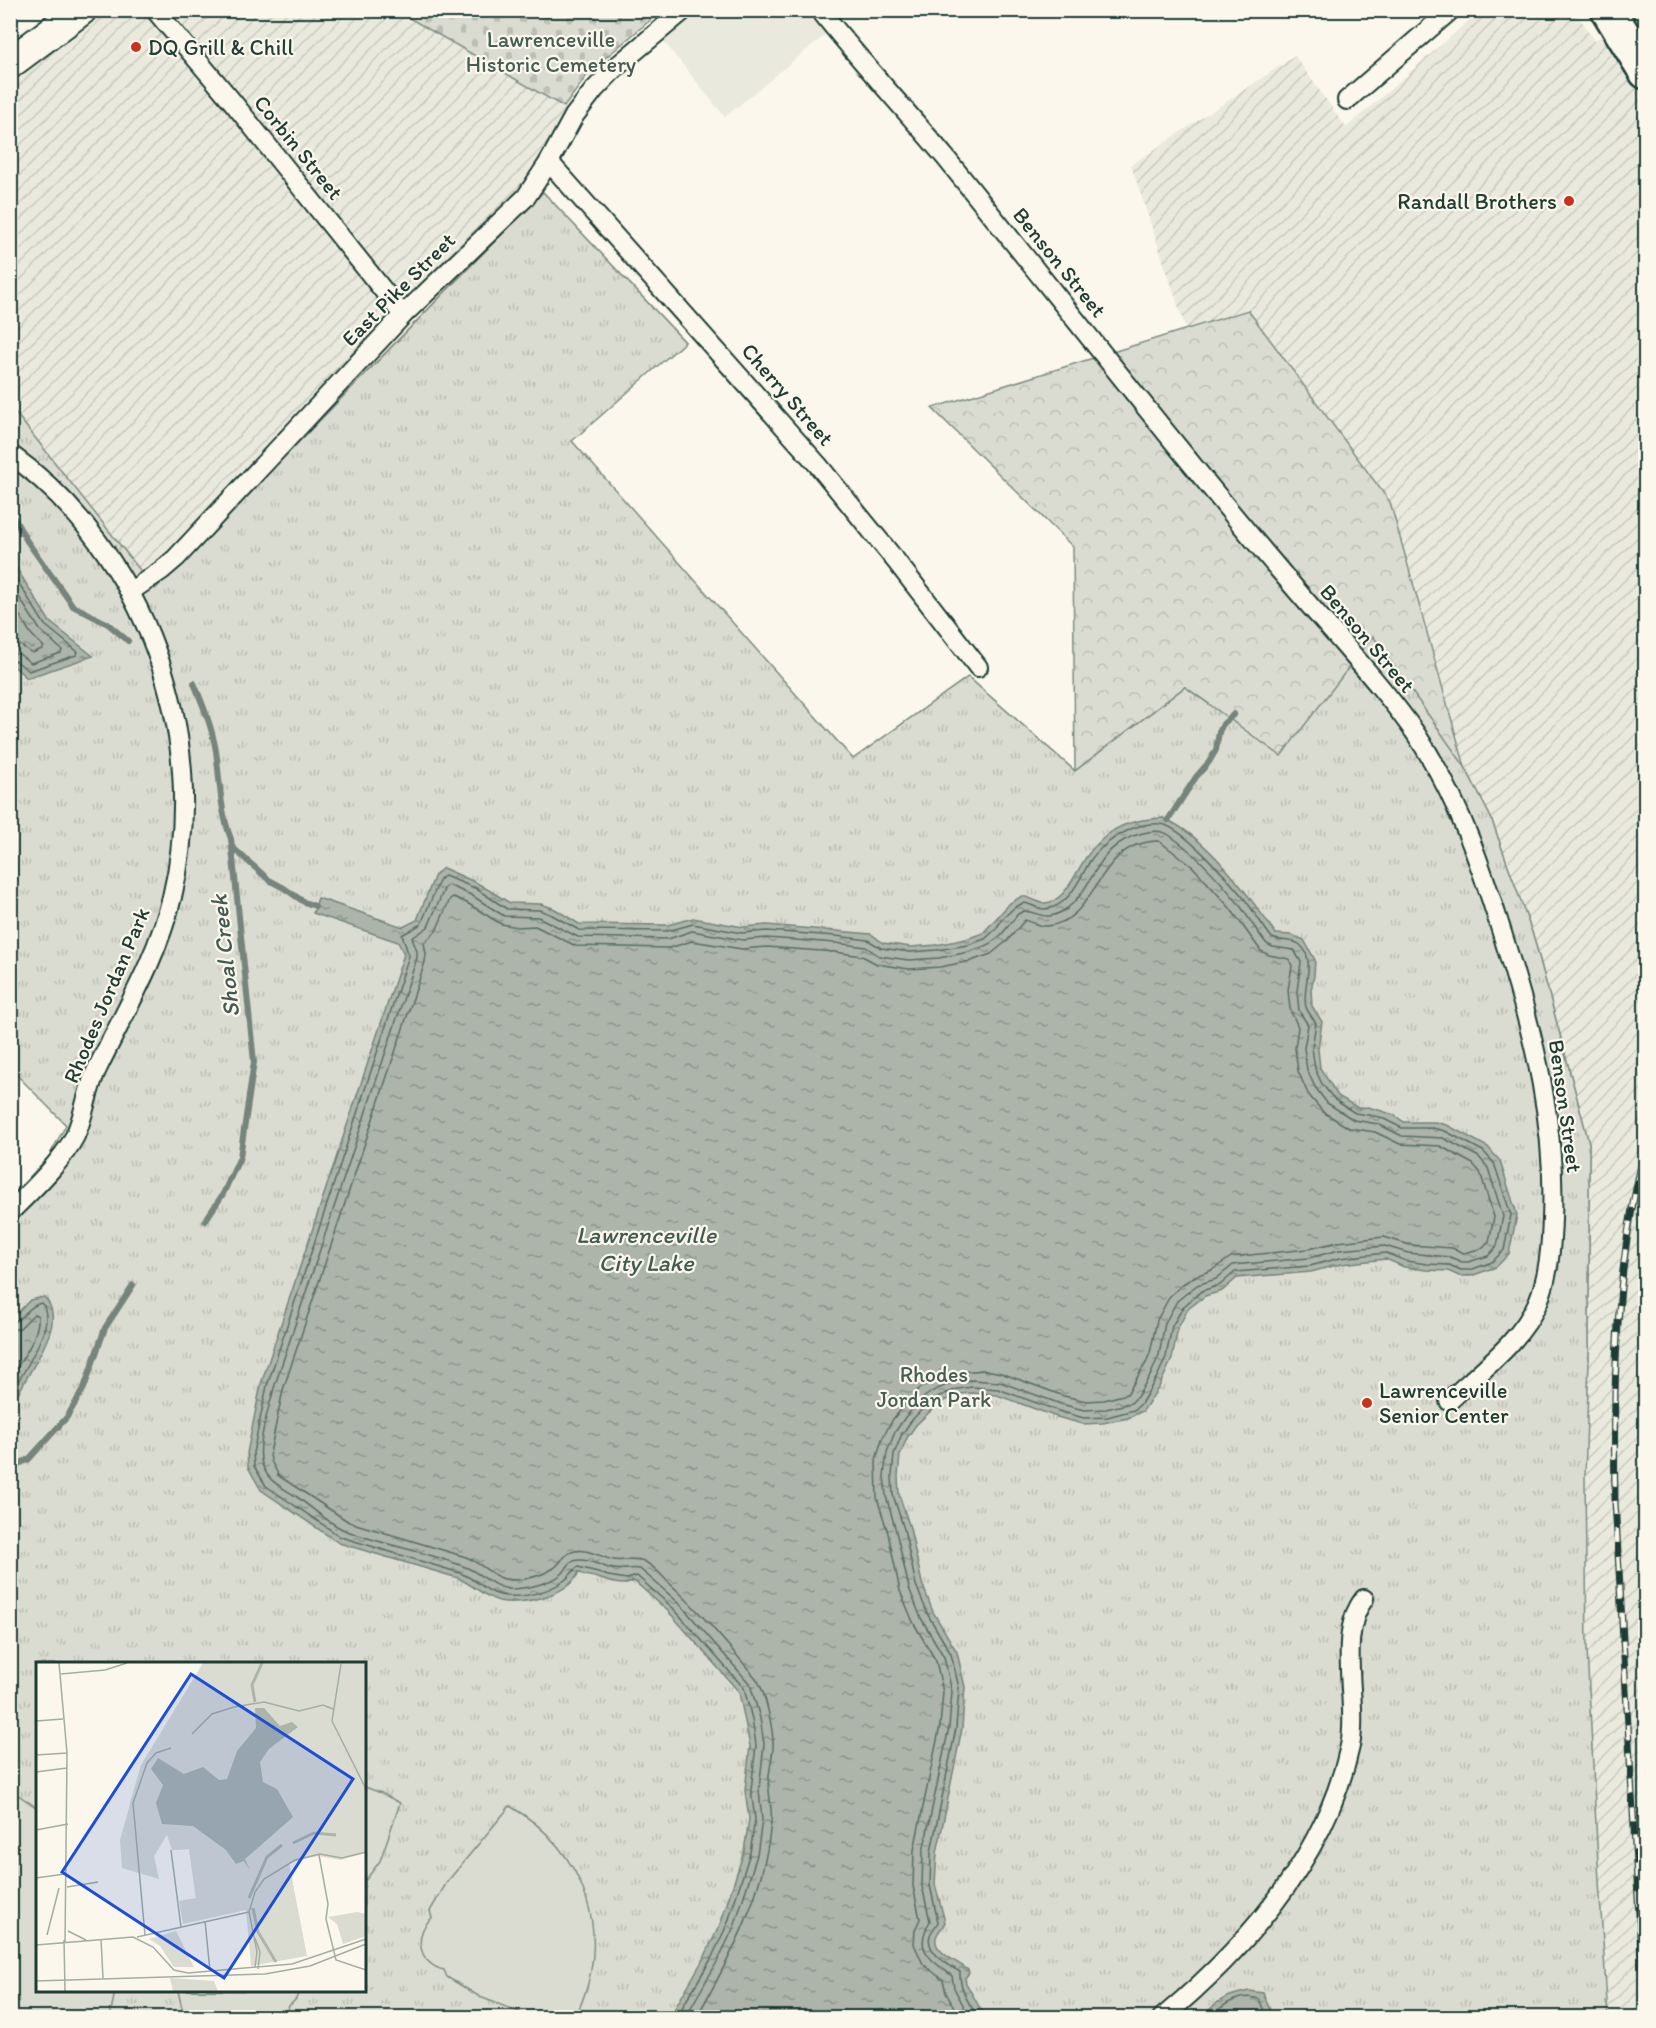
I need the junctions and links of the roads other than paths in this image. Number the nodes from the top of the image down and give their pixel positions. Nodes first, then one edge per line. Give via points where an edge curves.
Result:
1 (81, 10) edge
2 (155, 10) edge
3 (684, 10) edge
4 (820, 10) edge
5 (1451, 10) edge
6 (1609, 11) edge
7 (10, 63) edge
8 (1646, 72) edge
9 (1347, 100) dead end
10 (549, 162) junction
11 (403, 315) junction
12 (10, 454) edge
13 (131, 591) junction
14 (978, 667) dead end
15 (10, 1212) edge
16 (1449, 1401) dead end
17 (1364, 1599) dead end
18 (1162, 2018) edge

1 - 7 main road
2 - 11 street, Corbin Street
3 - 10 street, East Pike Street via 594,90 574,116
4 - 16 street, Benson Street via 942,154 1284,577 1372,677 1416,735 1466,827 1482,867 1531,1030 1544,1089 1553,1185 1551,1246 1539,1299 1520,1331
5 - 9 street
6 - 8 highway
10 - 11 street, East Pike Street via 526,197
10 - 14 street, Cherry Street via 818,465
11 - 13 street, East Pike Street via 176,558
12 - 13 street, Rhodes Jordan Park via 36,474 84,523
13 - 15 street, Rhodes Jordan Park via 164,674 181,763 181,838 172,896 158,945 96,1070 74,1137 43,1178
17 - 18 street via 1353,1618 1351,1635 1350,1745 1317,1838 1250,1932

